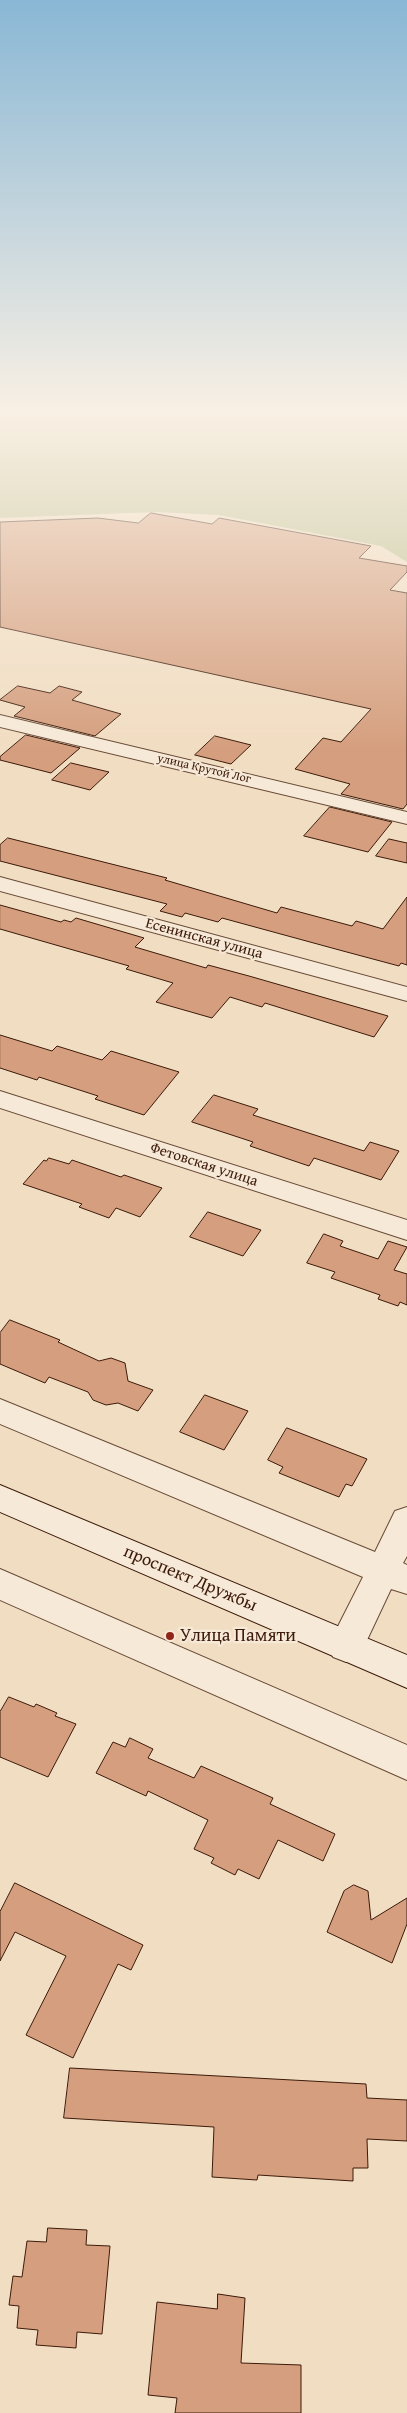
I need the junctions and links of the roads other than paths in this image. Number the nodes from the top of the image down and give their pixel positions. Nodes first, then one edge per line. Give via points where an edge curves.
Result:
1 (0, 721) edge
2 (407, 818) edge
3 (0, 884) edge
4 (407, 994) edge
5 (0, 1099) edge
6 (407, 1230) edge
7 (0, 1411) edge
8 (0, 1498) edge
9 (407, 1521) edge
10 (395, 1575) edge
11 (0, 1584) edge
12 (346, 1646) junction
13 (407, 1672) edge
14 (407, 1763) edge

1 - 2 street, улица Крутой Лог
3 - 4 street, Есенинская улица
5 - 6 street, Фетовская улица
7 - 10 street
8 - 12 street, проспект Дружбы
9 - 10 street
10 - 12 street
11 - 14 street
12 - 13 street, проспект Дружбы

